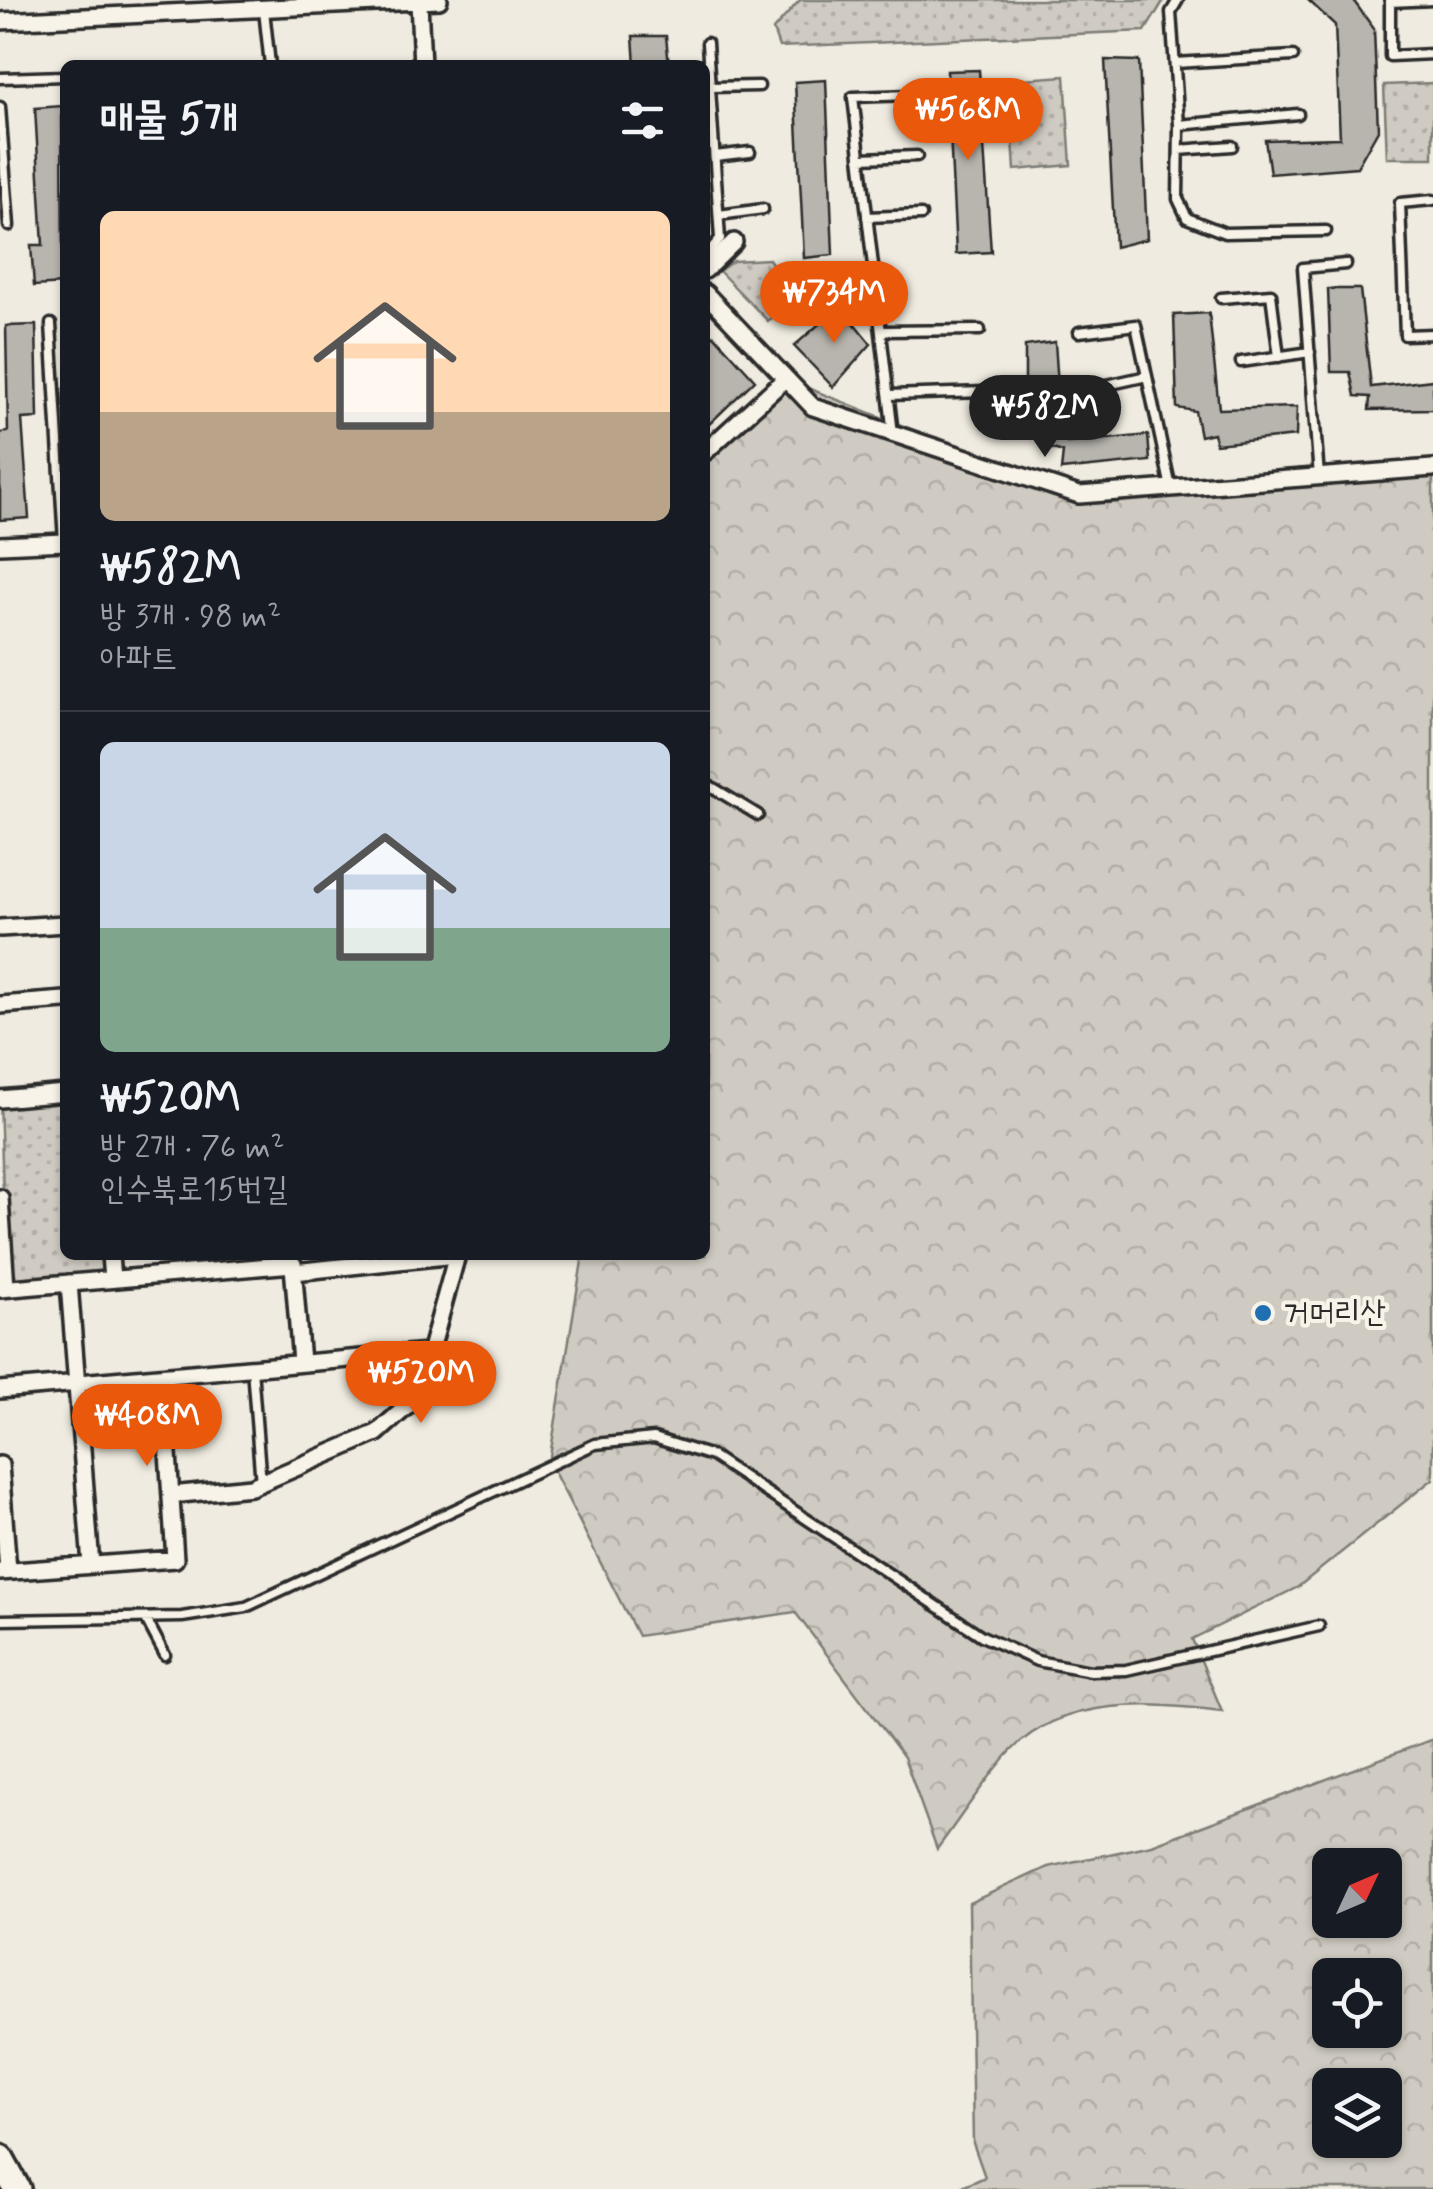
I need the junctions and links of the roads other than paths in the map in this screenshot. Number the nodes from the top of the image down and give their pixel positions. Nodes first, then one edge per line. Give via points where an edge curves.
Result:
1 (439, 0) edge
2 (1178, 0) edge
3 (1433, 0) edge
4 (1390, 1) edge
5 (419, 2) edge
6 (204, 6) edge
7 (264, 9) junction
8 (0, 21) edge
9 (707, 43) dead end
10 (1433, 54) edge
11 (1293, 56) dead end
12 (269, 60) edge
13 (422, 60) edge
14 (708, 60) edge
15 (1175, 63) junction
16 (60, 76) edge
17 (0, 78) edge
18 (760, 86) dead end
19 (710, 87) joint
20 (911, 95) dead end
21 (0, 107) edge
22 (1298, 114) dead end
23 (1180, 125) junction
24 (1232, 146) dead end
25 (1178, 150) junction
26 (750, 152) dead end
27 (714, 156) junction
28 (917, 156) dead end
29 (860, 158) junction
30 (1433, 200) edge
31 (763, 209) dead end
32 (921, 215) dead end
33 (719, 216) junction
34 (867, 217) junction
35 (9, 226) dead end
36 (1326, 231) dead end
37 (734, 242) dead end
38 (710, 250) edge
39 (1346, 264) dead end
40 (710, 265) edge
41 (710, 298) edge
42 (1221, 298) dead end
43 (51, 324) dead end
44 (881, 330) junction
45 (980, 330) dead end
46 (1079, 332) dead end
47 (1433, 334) edge
48 (1310, 352) junction
49 (1278, 357) junction
50 (1242, 362) dead end
51 (1147, 376) junction
52 (786, 379) junction
53 (1089, 389) dead end
54 (984, 392) dead end
55 (888, 395) junction
56 (893, 434) junction
57 (710, 447) edge
58 (60, 464) edge
59 (1433, 468) edge
60 (1319, 478) junction
61 (1170, 488) junction
62 (60, 542) edge
63 (0, 545) edge
64 (710, 786) edge
65 (758, 815) dead end
66 (60, 924) edge
67 (0, 928) edge
68 (60, 1000) edge
69 (0, 1005) edge
70 (60, 1093) edge
71 (0, 1099) edge
72 (0, 1198) edge
73 (110, 1260) edge
74 (365, 1260) edge
75 (455, 1260) edge
76 (198, 1264) edge
77 (293, 1264) edge
78 (112, 1279) junction
79 (68, 1283) junction
80 (3, 1288) edge
81 (428, 1352) junction
82 (300, 1362) junction
83 (252, 1367) junction
84 (163, 1377) junction
85 (76, 1384) junction
86 (0, 1390) edge
87 (0, 1465) edge
88 (261, 1484) junction
89 (171, 1495) junction
90 (91, 1565) junction
91 (4, 1571) edge
92 (146, 1619) junction
93 (0, 1620) edge
94 (1318, 1626) dead end
95 (165, 1655) dead end
96 (0, 2158) edge
97 (17, 2189) edge

1 - 5 street
2 - 15 lane via 1171,12
3 - 4 lane
4 - 10 lane via 1390,56
5 - 7 street
5 - 13 street
6 - 7 street
6 - 8 street
7 - 12 lane
9 - 14 lane
11 - 15 lane
15 - 23 lane
16 - 17 lane
18 - 19 lane
19 - 27 lane
20 - 29 lane via 853,96
21 - 35 lane
22 - 23 lane
23 - 25 lane
24 - 25 lane
25 - 36 lane via 1178,199 1187,218 1226,234
26 - 27 lane
27 - 33 lane
28 - 29 lane
29 - 34 lane
30 - 47 lane via 1400,203 1405,335
31 - 33 lane
32 - 34 lane
33 - 38 lane via 720,239
34 - 44 lane
37 - 40 street
39 - 48 lane via 1303,268
41 - 52 street
42 - 49 lane via 1271,294
43 - 58 lane
44 - 45 lane
44 - 55 lane
46 - 51 lane via 1136,325
48 - 49 lane
48 - 60 lane
49 - 50 lane
51 - 53 lane
51 - 61 lane
52 - 56 street via 813,407
52 - 57 street
54 - 55 lane
55 - 56 lane
56 - 61 street via 1079,495
59 - 60 street
60 - 61 street
62 - 63 street
64 - 65 lane
66 - 67 street
68 - 69 street
70 - 71 street
72 - 80 street
73 - 78 street
74 - 77 street
75 - 81 street
76 - 77 street
76 - 78 street
77 - 82 street
78 - 79 street
79 - 80 street
79 - 85 street
81 - 82 street
81 - 88 street via 413,1400 392,1423
82 - 83 street
83 - 84 street
83 - 88 lane
84 - 85 street
84 - 89 street
85 - 86 street
85 - 90 street
87 - 91 street
88 - 89 street
89 - 90 street via 176,1559
90 - 91 street
92 - 93 lane
92 - 94 lane via 246,1607 549,1462 626,1438 685,1444 712,1456 982,1636 1037,1661 1126,1670
92 - 95 lane
96 - 97 main road

